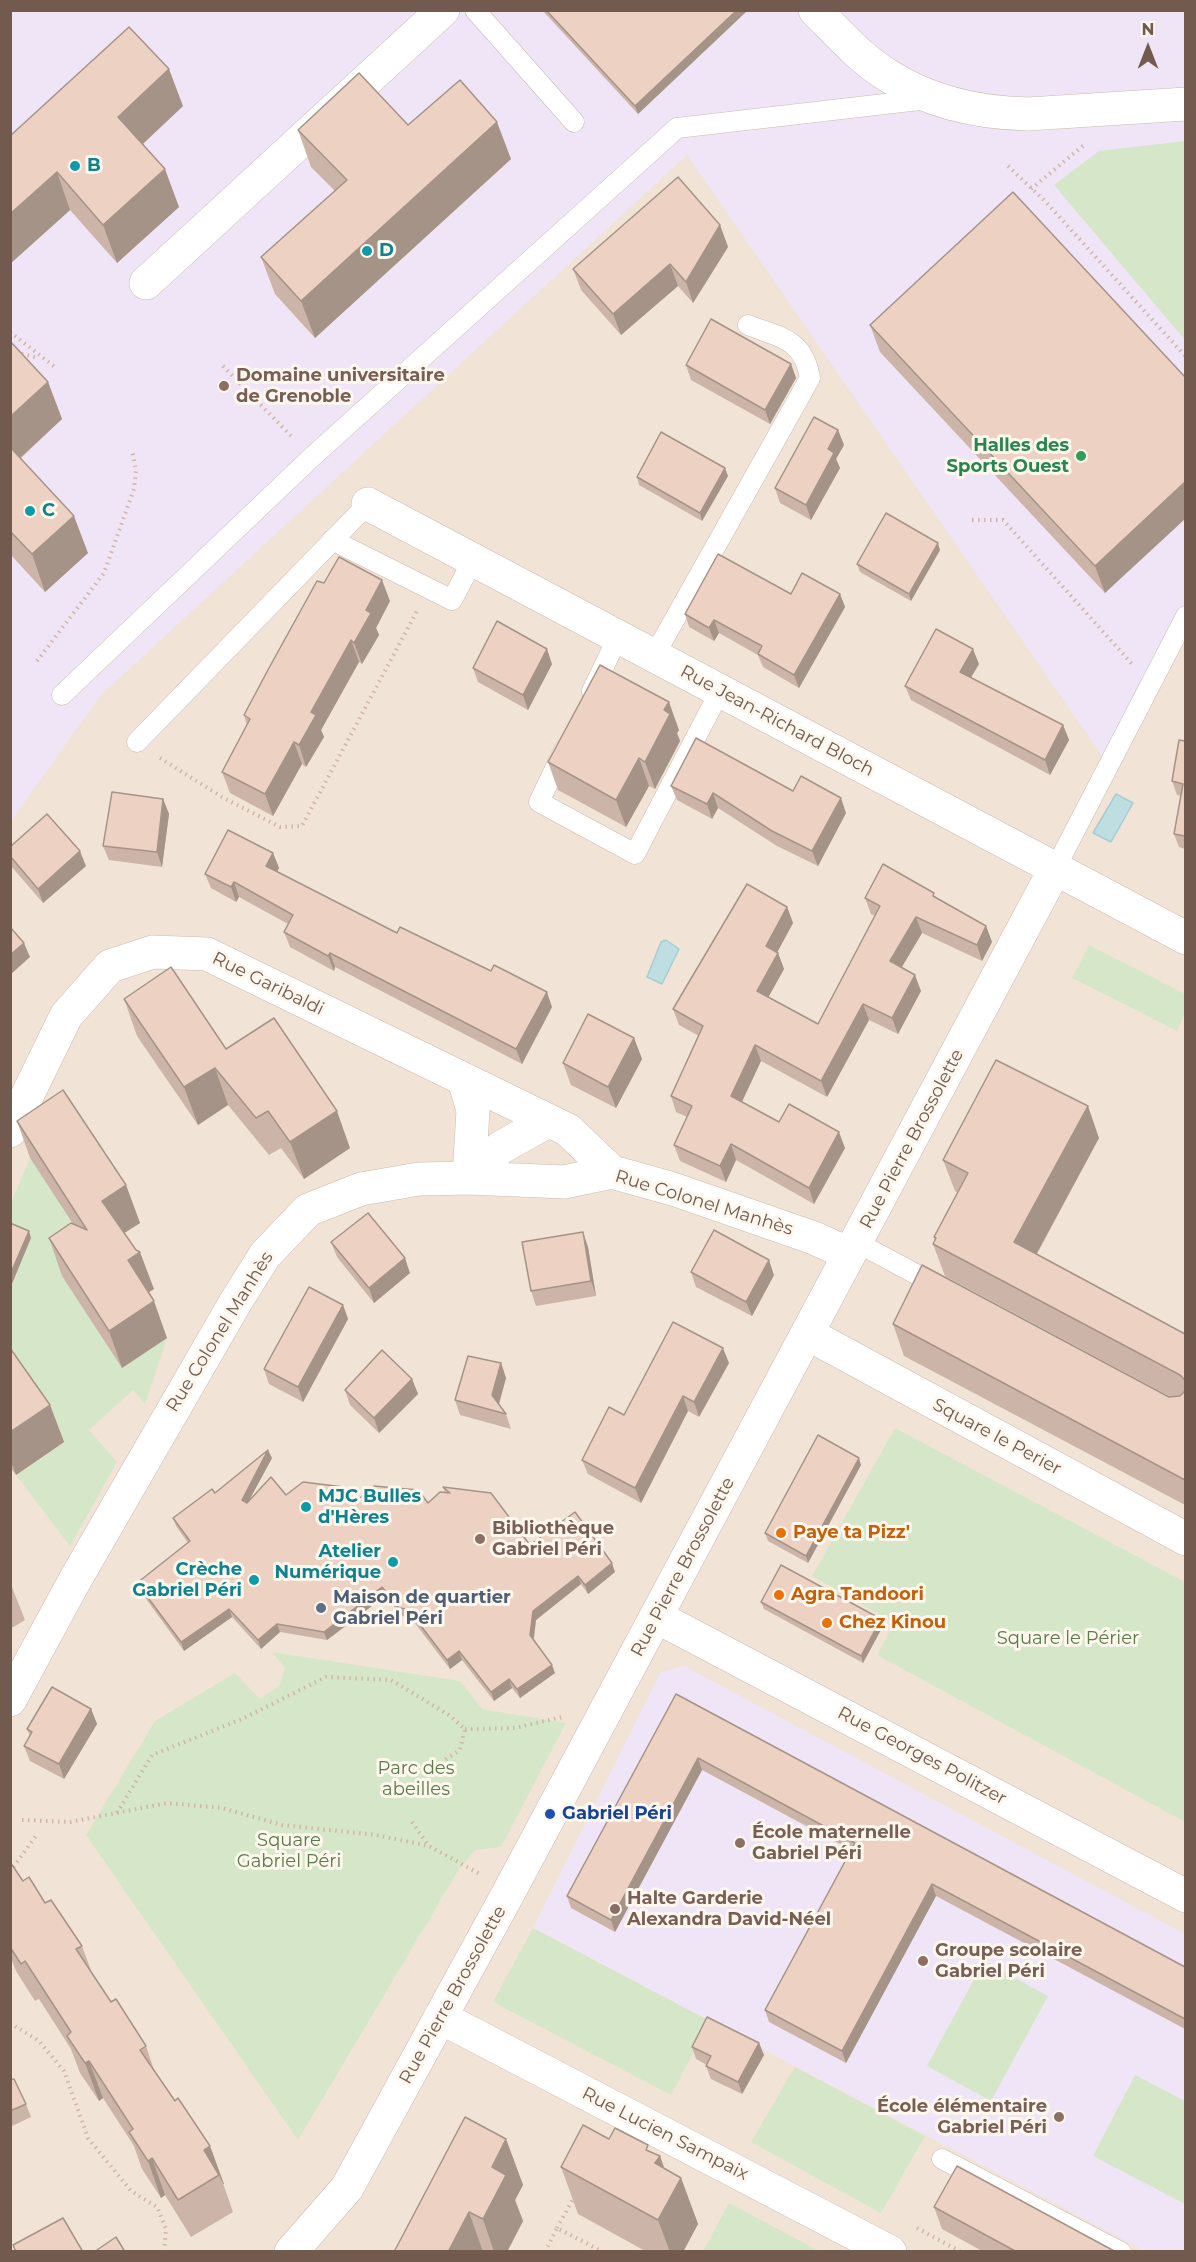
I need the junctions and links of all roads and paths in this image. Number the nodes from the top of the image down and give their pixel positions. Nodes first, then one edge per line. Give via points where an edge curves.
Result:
1 (443, 10) edge
2 (475, 10) edge
3 (815, 10) edge
4 (935, 98) junction
5 (1185, 104) edge
6 (574, 122) dead end
7 (1008, 166) dead end
8 (146, 283) dead end
9 (748, 325) dead end
10 (10, 332) edge
11 (10, 351) edge
12 (1185, 357) edge
13 (42, 359) junction
14 (55, 367) dead end
15 (132, 450) dead end
16 (368, 504) joint
17 (972, 520) dead end
18 (332, 540) junction
19 (473, 560) junction
20 (429, 589) junction
21 (1185, 616) edge
22 (618, 636) junction
23 (654, 656) junction
24 (38, 661) dead end
25 (1151, 685) junction
26 (720, 691) junction
27 (62, 695) dead end
28 (583, 709) edge
29 (573, 730) edge
30 (137, 742) joint
31 (1055, 869) junction
32 (1185, 938) edge
33 (464, 1080) junction
34 (548, 1120) junction
35 (10, 1131) edge
36 (612, 1172) junction
37 (469, 1178) junction
38 (853, 1248) junction
39 (959, 1297) edge
40 (808, 1334) junction
41 (1185, 1539) edge
42 (657, 1617) junction
43 (10, 1700) edge
44 (598, 1726) junction
45 (465, 1729) junction
46 (445, 1760) dead end
47 (117, 1813) junction
48 (22, 1820) dead end
49 (412, 1822) dead end
50 (38, 1833) dead end
51 (429, 1846) junction
52 (10, 1872) edge
53 (510, 1890) junction
54 (1185, 1896) edge
55 (440, 2017) junction
56 (10, 2023) edge
57 (942, 2159) dead end
58 (578, 2189) edge
59 (557, 2228) junction
60 (164, 2252) edge
61 (291, 2252) edge
62 (545, 2252) edge
63 (603, 2252) edge
64 (890, 2252) edge
65 (1121, 2252) edge

1 - 8 street
2 - 6 lane
3 - 4 street via 888,76
4 - 5 street via 984,112 1028,114
4 - 27 lane via 677,128 312,457
7 - 12 path via 1045,201
9 - 23 lane via 792,342 807,362 810,378
10 - 13 path
11 - 13 path
13 - 14 path
15 - 24 path via 134,489 104,573
16 - 18 lane
16 - 19 street, Rue Jean-Richard Bloch
17 - 25 path via 1003,520
18 - 20 lane
18 - 30 lane
19 - 20 lane via 452,600
19 - 22 street, Rue Jean-Richard Bloch
20 - 30 path via 302,826 280,827 185,775
21 - 25 lane
22 - 23 street, Rue Jean-Richard Bloch
22 - 28 lane
23 - 26 street, Rue Jean-Richard Bloch
25 - 31 lane
26 - 29 lane via 635,854 539,802
26 - 31 street, Rue Jean-Richard Bloch
31 - 32 street, Rue Jean-Richard Bloch
31 - 38 street, Rue Pierre Brossolette
33 - 34 street, Rue Garibaldi
33 - 35 street, Rue Garibaldi via 207,954 153,952 110,966 66,1016
33 - 37 street via 473,1110
34 - 36 street, Rue Garibaldi via 568,1130
34 - 37 street via 500,1148
36 - 37 street, Rue Colonel Manhès via 564,1182
36 - 38 street, Rue Colonel Manhès
37 - 43 street, Rue Colonel Manhès via 419,1179 351,1193 308,1210 265,1255 189,1380
38 - 39 lane
38 - 40 street, Rue Pierre Brossolette
40 - 41 street, Square le Perier
40 - 42 street, Rue Pierre Brossolette
42 - 44 street, Rue Pierre Brossolette
42 - 54 street, Rue Georges Politzer
44 - 45 path via 573,1715 515,1728
44 - 53 street, Rue Pierre Brossolette
45 - 46 path via 460,1750
45 - 47 path via 391,1680 326,1677 264,1709 152,1755
47 - 48 path via 70,1822
47 - 51 path via 167,1803 222,1808 282,1825 376,1835
49 - 51 path
50 - 52 path
51 - 53 path
53 - 55 street, Rue Pierre Brossolette
55 - 61 street, Rue Pierre Brossolette via 347,2188
55 - 64 street, Rue Lucien Sampaix
56 - 60 path via 39,2041 64,2071 88,2138 131,2191 157,2207 166,2229
57 - 65 lane
58 - 59 path
59 - 62 path
59 - 63 path

